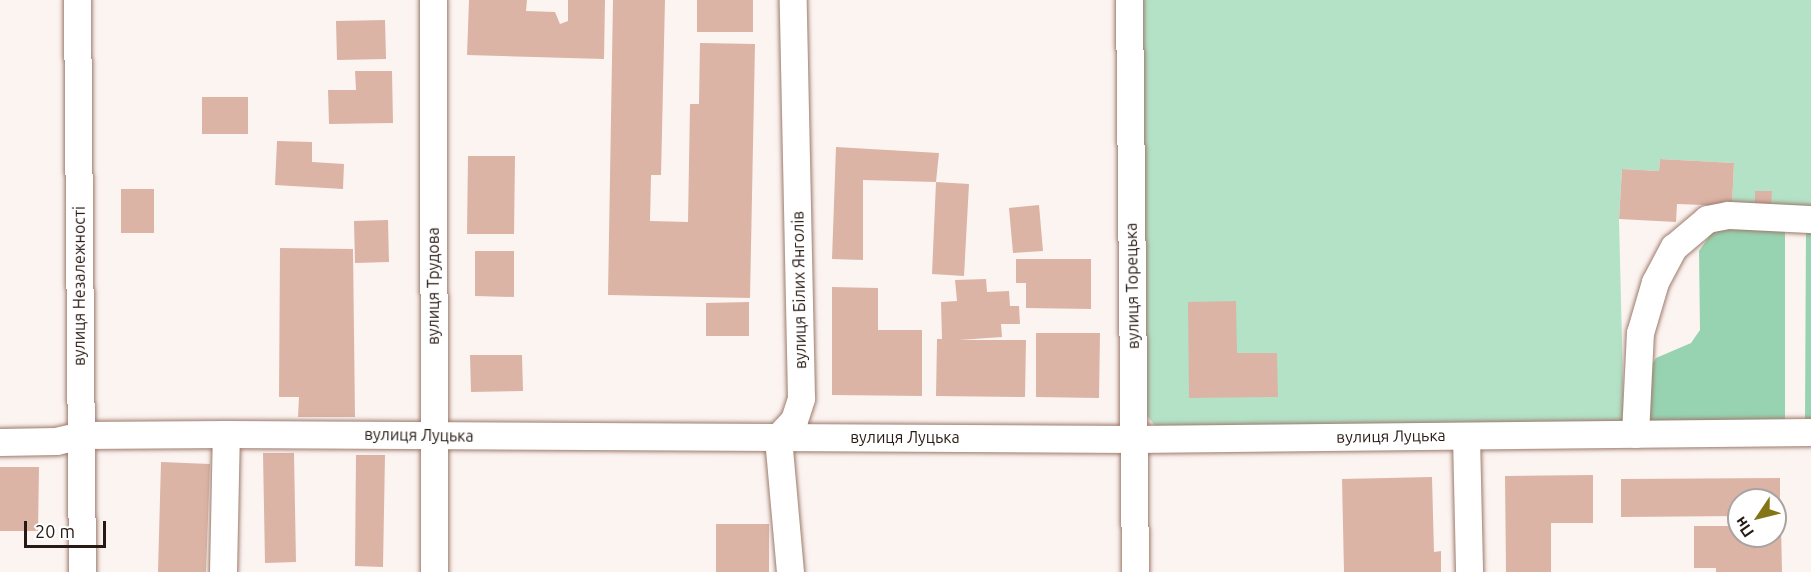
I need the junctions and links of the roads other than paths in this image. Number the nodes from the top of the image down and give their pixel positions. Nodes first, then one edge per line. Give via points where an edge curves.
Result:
1 (77, 0) edge
2 (433, 0) edge
3 (793, 0) edge
4 (1129, 0) edge
5 (1811, 219) edge
6 (1811, 432) edge
7 (226, 434) junction
8 (1635, 434) junction
9 (81, 435) junction
10 (434, 436) junction
11 (1466, 436) junction
12 (778, 437) junction
13 (1134, 439) junction
14 (0, 442) edge
15 (82, 572) edge
16 (223, 572) edge
17 (434, 572) edge
18 (790, 572) edge
19 (1135, 572) edge
20 (1469, 572) edge

1 - 9 street, вулиця Незалежності
2 - 10 street, вулиця Трудова
3 - 12 street, вулиця Білих Янголів via 801,398 794,420
4 - 13 street, вулиця Торецька
5 - 8 street via 1728,215 1707,219 1674,247 1655,282 1640,333
6 - 8 street, вулиця Луцька
7 - 9 street, вулиця Луцька
7 - 10 street, вулиця Луцька
7 - 16 street
8 - 11 street, вулиця Луцька
9 - 14 street, вулиця Луцька via 57,441
9 - 15 street, вулиця Незалежності
10 - 12 street, вулиця Луцька
10 - 17 street, вулиця Трудова
11 - 13 street, вулиця Луцька
11 - 20 street
12 - 13 street, вулиця Луцька
12 - 18 street
13 - 19 street, вулиця Торецька

